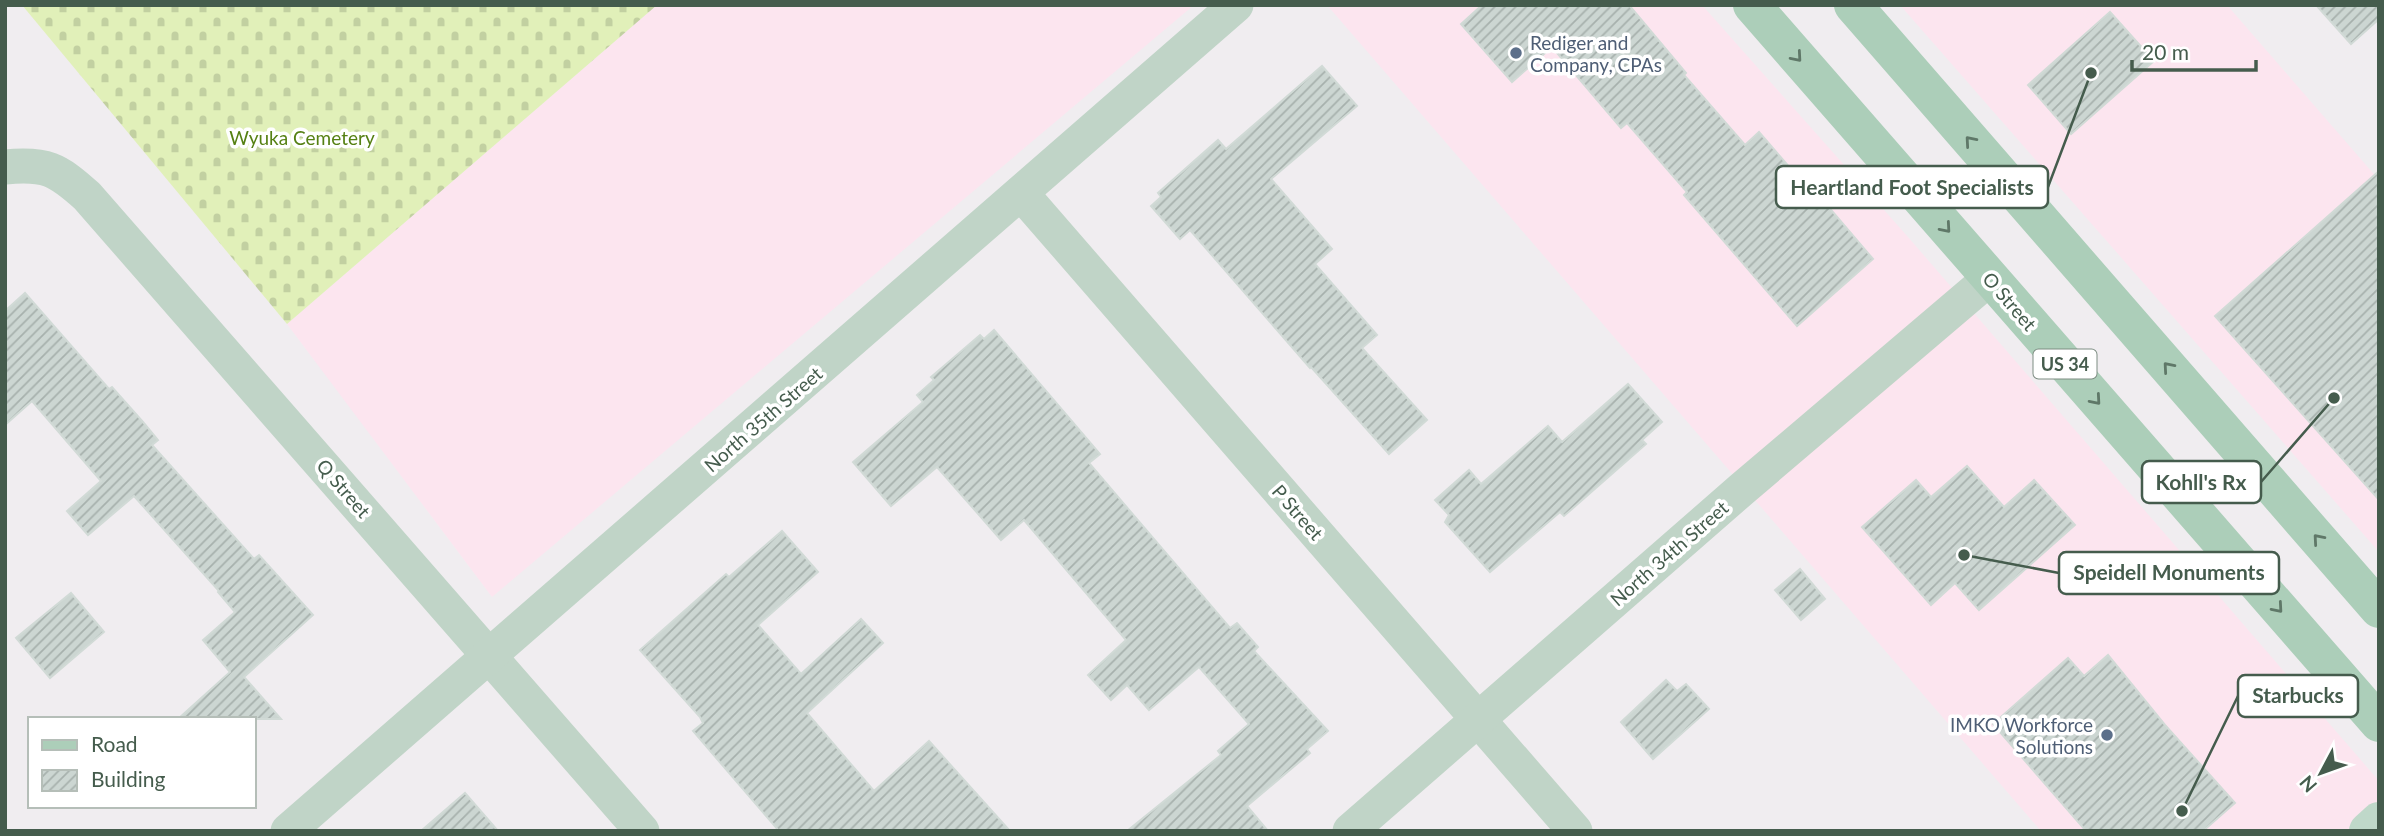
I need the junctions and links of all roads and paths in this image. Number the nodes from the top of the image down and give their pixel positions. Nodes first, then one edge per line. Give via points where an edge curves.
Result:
1 (1236, 5) edge
2 (1752, 5) edge
3 (1853, 5) edge
4 (19, 166) edge
5 (1021, 193) junction
6 (1990, 278) junction
7 (2379, 609) edge
8 (490, 655) junction
9 (1478, 720) junction
10 (2379, 723) edge
11 (2379, 821) edge
12 (288, 831) edge
13 (642, 831) edge
14 (1350, 831) edge
15 (1575, 831) edge
16 (2368, 831) edge

1 - 5 street, North 35th Street
2 -> 6 main road, O Street / US 34
7 -> 3 main road
4 - 8 street, Q Street via 54,170 110,221
5 - 8 street, North 35th Street
5 - 9 street, P Street
6 - 9 street, North 34th Street
6 -> 10 main road, O Street / US 34
8 - 12 street, North 35th Street
8 - 13 street, Q Street
9 - 14 street, North 34th Street
9 - 15 street, P Street
11 - 16 main road

